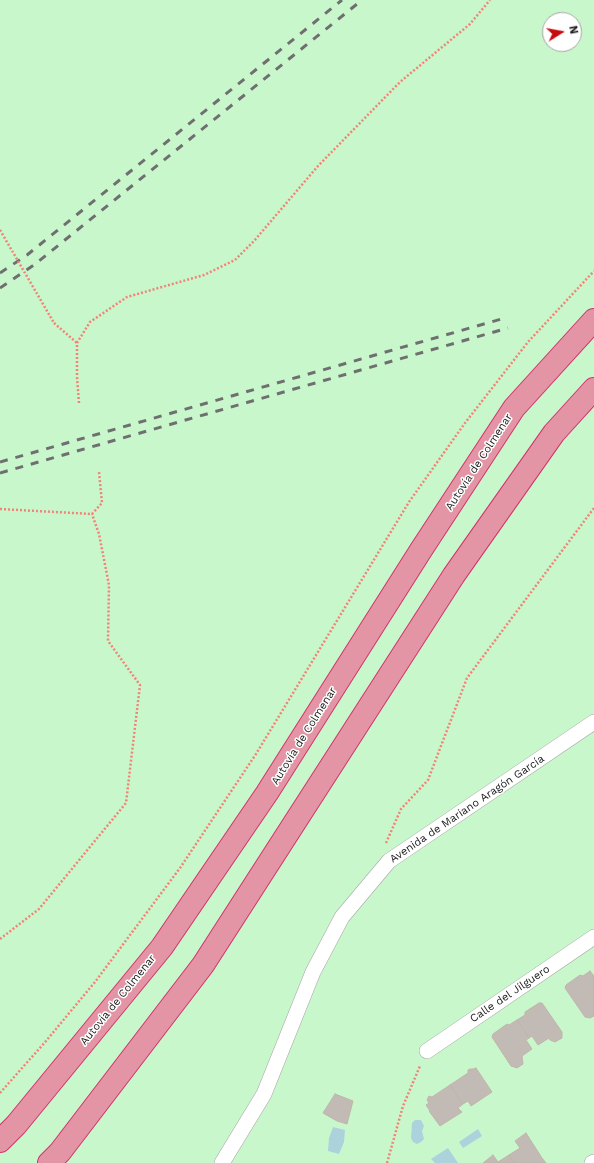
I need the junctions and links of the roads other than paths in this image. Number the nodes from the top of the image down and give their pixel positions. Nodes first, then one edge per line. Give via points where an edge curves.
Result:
1 (594, 320) edge
2 (594, 389) edge
3 (594, 722) edge
4 (594, 937) edge
5 (427, 1051) road end
6 (0, 1141) edge
7 (54, 1159) edge
8 (222, 1163) edge

1 - 6 highway, Autovía de Colmenar via 514,408 417,556 268,794 162,947 16,1125
2 - 7 highway via 554,433 454,575 203,966
3 - 8 street, Avenida de Mariano Aragón García via 390,861 342,917 313,972 264,1094
4 - 5 street, Calle del Jilguero

